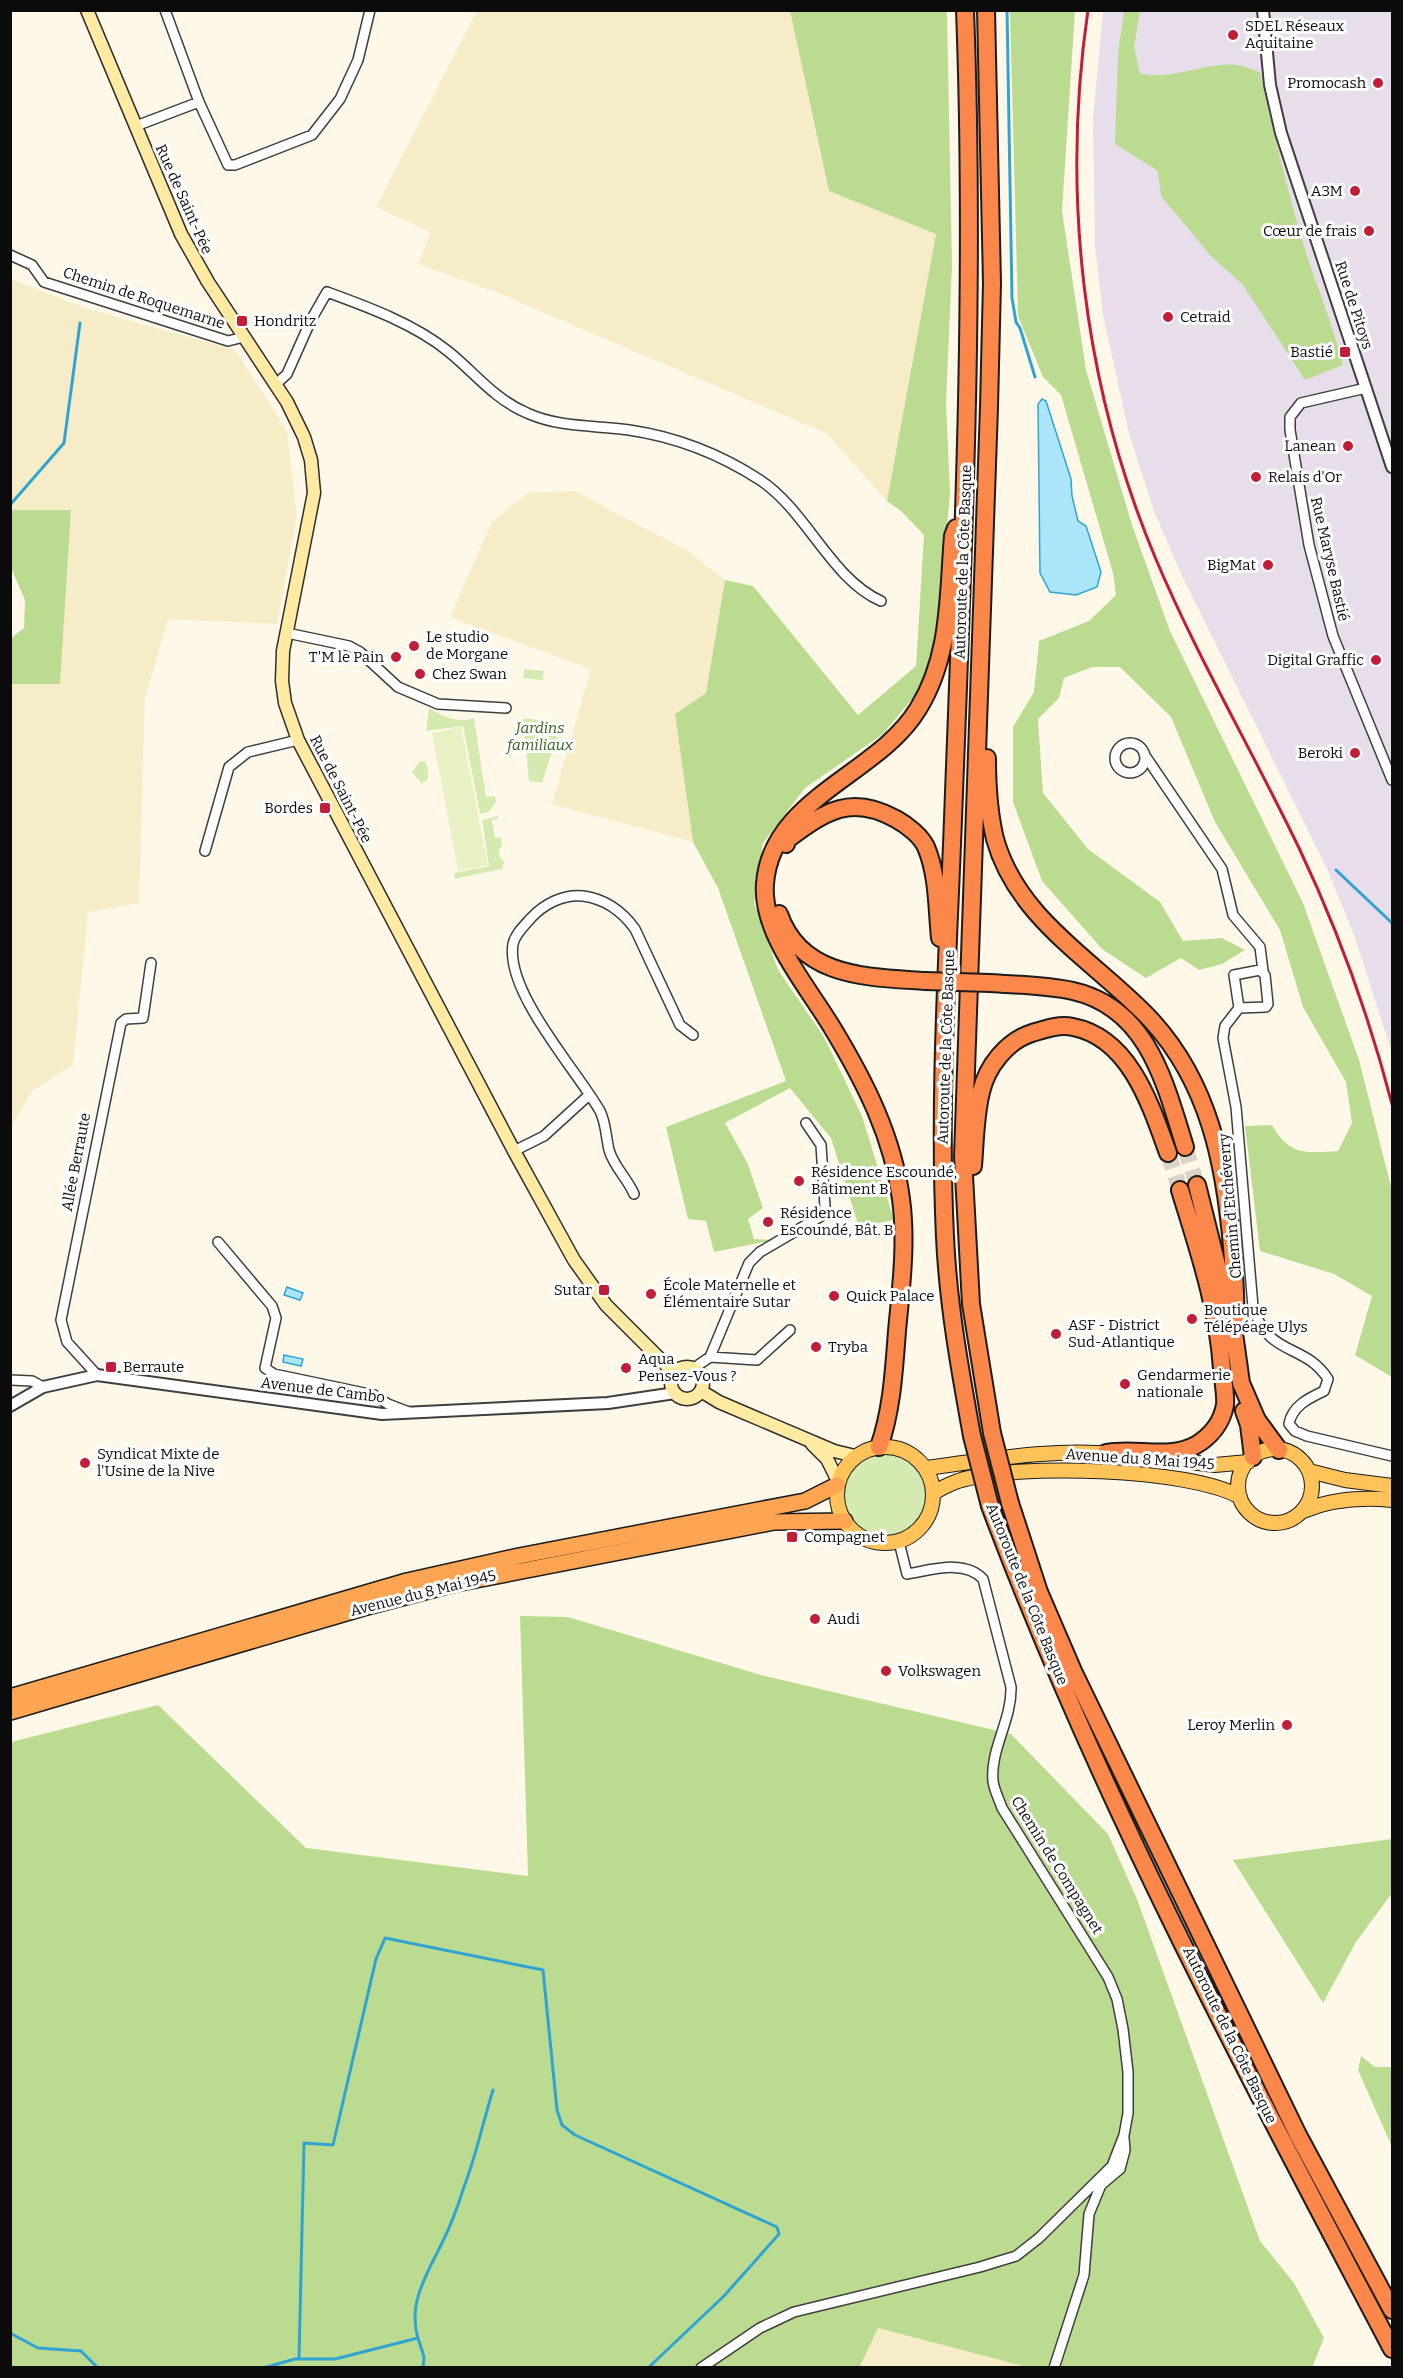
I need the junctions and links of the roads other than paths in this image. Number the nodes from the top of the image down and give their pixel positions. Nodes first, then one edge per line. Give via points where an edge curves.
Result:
1 (87, 10) edge
2 (165, 10) edge
3 (370, 10) edge
4 (965, 10) edge
5 (986, 10) edge
6 (1263, 10) edge
7 (200, 102) junction
8 (136, 126) junction
9 (10, 255) edge
10 (244, 337) junction
11 (276, 384) junction
12 (1366, 388) junction
13 (1392, 467) edge
14 (965, 511) junction
15 (881, 601) dead end
16 (287, 633) junction
17 (981, 673) junction
18 (506, 708) dead end
19 (298, 740) junction
20 (1144, 754) dead end
21 (1392, 780) edge
22 (205, 851) dead end
23 (151, 963) dead end
24 (1263, 971) junction
25 (946, 998) junction
26 (1239, 1008) junction
27 (693, 1035) dead end
28 (589, 1095) junction
29 (806, 1123) dead end
30 (1185, 1147) tunnel mouth
31 (514, 1151) junction
32 (1168, 1153) tunnel mouth
33 (1197, 1185) tunnel mouth
34 (1180, 1190) tunnel mouth
35 (634, 1194) dead end
36 (966, 1238) junction
37 (218, 1242) dead end
38 (790, 1330) dead end
39 (1233, 1333) junction
40 (1221, 1345) junction
41 (710, 1357) junction
42 (694, 1368) junction
43 (674, 1373) junction
44 (97, 1375) junction
45 (10, 1380) edge
46 (43, 1387) junction
47 (701, 1391) junction
48 (675, 1393) junction
49 (10, 1406) edge
50 (412, 1413) junction
51 (804, 1437) junction
52 (879, 1447) junction
53 (1279, 1450) junction
54 (1106, 1453) junction
55 (855, 1456) junction
56 (1392, 1456) edge
57 (1250, 1460) junction
58 (926, 1468) junction
59 (1309, 1472) junction
60 (838, 1483) junction
61 (1392, 1486) edge
62 (934, 1493) junction
63 (1240, 1497) junction
64 (1392, 1500) edge
65 (1303, 1511) junction
66 (845, 1521) junction
67 (900, 1542) junction
68 (10, 1697) edge
69 (10, 1712) edge
70 (1124, 2135) junction
71 (1392, 2310) edge
72 (1392, 2349) edge
73 (701, 2367) edge
74 (1054, 2367) edge

1 - 8 main road, Rue de Saint-Pée
2 - 7 street
3 - 7 street via 354,70 340,99 312,135 228,165
4 - 14 highway, Autoroute de la Côte Basque via 970,274
5 - 17 highway, Autoroute de la Côte Basque via 992,283
6 - 12 street, Rue de Pitoys via 1270,85 1281,133
7 - 8 street
8 - 10 main road, Rue de Saint-Pée via 180,234
9 - 10 street, Chemin de Roquemarne via 32,265 44,282 228,341
10 - 11 main road, Rue de Saint-Pée
11 - 15 street via 287,374 327,292 422,332 450,352 500,400 526,413 543,420 677,440 723,458 762,482 792,508 862,593
11 - 16 main road, Rue de Saint-Pée via 304,437 314,477 311,518
12 - 13 street, Rue de Pitoys
12 - 21 street, Rue Maryse Bastié via 1301,403 1290,417 1290,430 1309,545 1333,636
14 - 25 highway, Autoroute de la Côte Basque
14 - 52 highway via 952,536 943,652 931,686 916,712 895,736 781,834 769,856 764,885 766,910 777,938 861,1077 879,1116 902,1200 903,1258 894,1370
16 - 18 street via 349,646 398,687 438,704
16 - 19 main road, Rue de Saint-Pée via 282,681
17 - 36 highway, Autoroute de la Côte Basque via 963,1158
17 - 39 highway via 995,839 1009,872 1031,908 1151,1020 1182,1059 1200,1095 1220,1152 1228,1205 1236,1308
19 - 22 street via 248,752 229,766
19 - 31 main road, Rue de Saint-Pée
20 - 24 street via 1222,868 1233,915 1260,947
23 - 44 street, Allée Berraute via 144,1018 121,1023 61,1320 67,1342
24 - 26 street via 1234,975
24 - 26 street via 1268,1004
25 - 30 highway, bridge via 934,879 926,846 906,825 878,809 845,806 818,816 788,839 778,864 773,899 784,929 804,952 833,970 879,978 925,981 990,983 1074,991 1100,1001 1124,1017 1144,1038 1162,1073
25 - 72 highway, Autoroute de la Côte Basque, bridge via 945,1238 956,1343 972,1436 990,1506 1050,1657 1146,1865
26 - 56 street, Chemin d'Etchéverry via 1225,1026 1223,1038 1236,1107 1253,1307 1263,1331 1277,1344 1312,1360 1328,1379 1324,1391 1303,1403 1289,1424 1307,1436
27 - 28 street via 680,1025 625,915 609,903 588,897 550,902 516,935 515,976
28 - 31 street via 544,1136
28 - 35 street via 600,1112 614,1163
29 - 41 street via 821,1145 823,1215 760,1252 749,1263
31 - 43 main road, Rue de Saint-Pée via 574,1260 606,1305
32 - 36 highway via 1149,1100 1122,1057 1107,1044 1072,1027 1053,1027 1017,1038 995,1061 981,1092
33 - 39 highway
34 - 40 highway via 1214,1305
36 - 71 highway, Autoroute de la Côte Basque, bridge via 971,1304 992,1432 1039,1592 1073,1671 1298,2135
37 - 50 street via 272,1306 276,1318 265,1368 274,1374 374,1395
38 - 41 street via 757,1360
39 - 53 highway via 1241,1383 1250,1406
40 - 54 highway via 1225,1404 1221,1418 1208,1436 1180,1451 1123,1449
40 - 57 highway via 1250,1425
41 - 42 street
42 - 43 main road via 683,1367
42 - 47 main road via 703,1381
43 - 48 main road via 671,1383
44 - 46 street, Avenue de Cambo
44 - 50 street, Avenue de Cambo via 382,1414
45 - 46 street via 32,1381
46 - 49 street, Avenue de Cambo
47 - 48 main road via 689,1399
47 - 51 main road
48 - 50 street, Avenue de Cambo via 608,1403
51 - 55 main road
51 - 60 main road via 827,1460
52 - 55 main road
52 - 58 main road via 905,1451
53 - 57 main road via 1261,1452
53 - 59 main road via 1297,1456
54 - 57 main road, Avenue du 8 Mai 1945 via 1215,1465
54 - 58 main road, Avenue du 8 Mai 1945 via 1014,1456
55 - 60 main road
57 - 63 main road via 1239,1478
58 - 62 main road
59 - 61 main road
59 - 65 main road via 1312,1488
60 - 66 main road via 837,1500
60 - 68 highway, Avenue du 8 Mai 1945 via 805,1501 407,1581
62 - 63 main road, Avenue du 8 Mai 1945 via 969,1478 1067,1471 1149,1475 1228,1490
62 - 67 main road via 925,1523
63 - 65 main road via 1254,1516 1272,1524
64 - 65 main road via 1351,1499
66 - 67 main road via 858,1536 871,1542
66 - 69 highway, Avenue du 8 Mai 1945 via 774,1522 455,1584
67 - 70 street, Chemin de Compagnet via 907,1574 966,1568 983,1579 1011,1687 1011,1704 993,1767 993,1784 1002,1808 1108,1977 1117,1999 1128,2072
70 - 73 street, Chemin de Compagnet via 1112,2166 1016,2256 794,2312 760,2328
70 - 74 street, Chemin de Compagnet via 1120,2169 1101,2185 1089,2214 1084,2275

